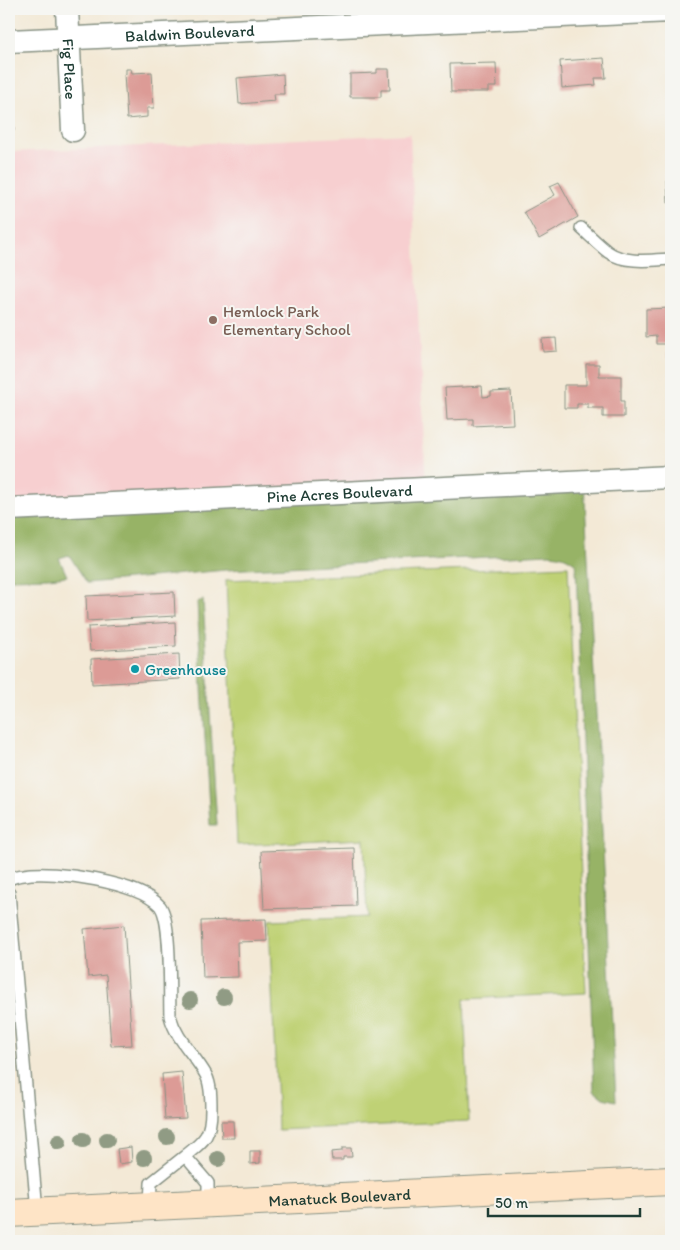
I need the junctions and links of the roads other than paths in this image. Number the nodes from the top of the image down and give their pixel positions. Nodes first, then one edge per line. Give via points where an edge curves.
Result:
1 (67, 9) edge
2 (671, 11) edge
3 (68, 38) junction
4 (9, 41) edge
5 (73, 130) dead end
6 (581, 228) dead end
7 (671, 260) edge
8 (671, 477) edge
9 (9, 509) edge
10 (9, 879) edge
11 (9, 893) edge
12 (185, 1156) junction
13 (671, 1181) edge
14 (208, 1203) junction
15 (150, 1206) junction
16 (38, 1211) junction
17 (9, 1213) edge

1 - 3 street, Fig Place
2 - 3 street, Baldwin Boulevard
3 - 4 street, Baldwin Boulevard
3 - 5 street, Fig Place
6 - 7 lane via 610,253 620,257
8 - 9 street, Pine Acres Boulevard
10 - 12 lane via 24,874 83,877 143,894 160,906 167,926 172,1025 206,1075 210,1090 209,1134
11 - 16 lane
12 - 14 lane via 208,1183
12 - 15 lane via 151,1183
13 - 14 street, Manatuck Boulevard
14 - 15 street, Manatuck Boulevard
15 - 16 street, Manatuck Boulevard
16 - 17 street, Manatuck Boulevard

